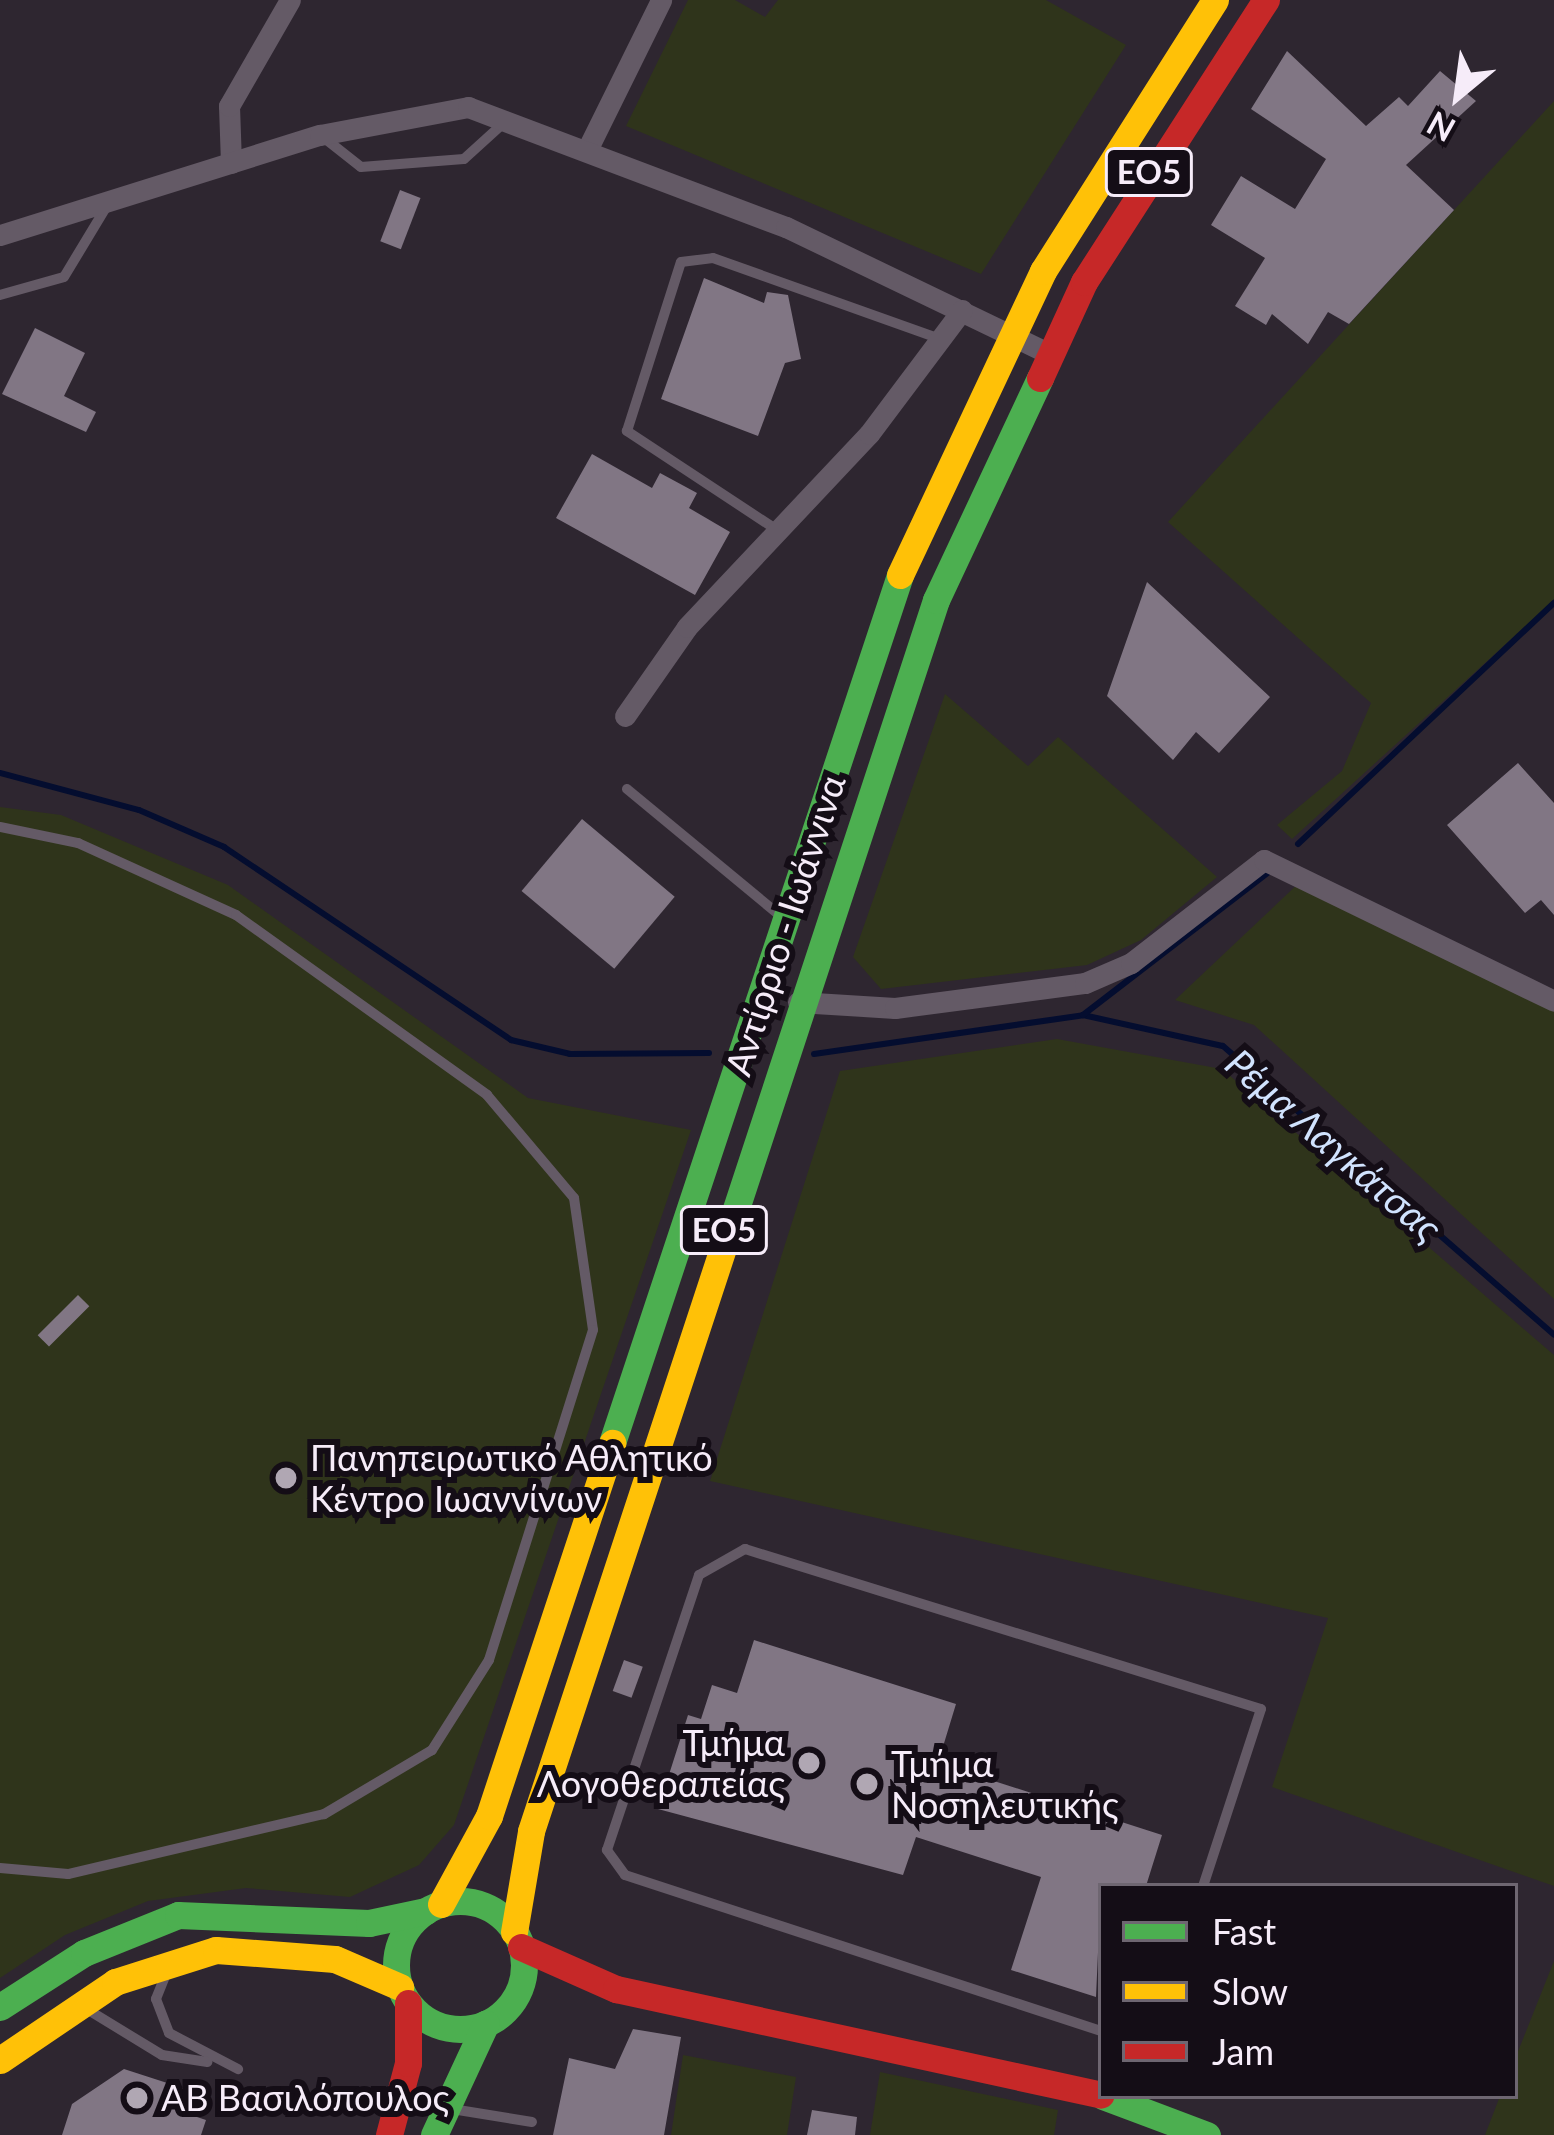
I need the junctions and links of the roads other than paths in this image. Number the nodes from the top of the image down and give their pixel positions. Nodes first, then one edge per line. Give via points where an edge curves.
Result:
1 (290, 0) edge
2 (661, 0) edge
3 (1215, 0) edge
4 (1266, 0) edge
5 (510, 117) junction
6 (320, 135) junction
7 (588, 148) junction
8 (231, 163) junction
9 (110, 202) junction
10 (0, 235) edge
11 (0, 295) edge
12 (962, 310) junction
13 (1010, 333) junction
14 (943, 340) junction
15 (1048, 352) junction
16 (780, 531) junction
17 (626, 716) dead end
18 (627, 789) dead end
19 (0, 826) edge
20 (781, 916) junction
21 (1554, 1001) edge
22 (798, 1002) junction
23 (0, 1868) edge
24 (1204, 1883) edge
25 (434, 1907) junction
26 (518, 1939) junction
27 (178, 1957) junction
28 (616, 1989) junction
29 (404, 1995) junction
30 (76, 2006) junction
31 (0, 2007) edge
32 (496, 2016) junction
33 (1098, 2030) edge
34 (0, 2060) edge
35 (216, 2063) junction
36 (238, 2069) dead end
37 (1098, 2095) edge
38 (1111, 2099) edge
39 (442, 2107) junction
40 (532, 2122) dead end
41 (1178, 2129) edge
42 (389, 2135) edge
43 (434, 2135) edge
44 (1207, 2135) edge

1 - 8 street via 229,106
2 - 7 street
3 - 13 main road, Αντίρριο - Ιωάννινα / ΕΟ5
4 - 15 main road, Αντίρριο - Ιωάννινα / ΕΟ5 via 1120,217
5 - 6 street via 441,106
5 - 6 lane via 464,159 361,167
5 - 7 street
6 - 8 street
7 - 12 street
8 - 9 street
9 - 10 street
9 - 11 lane via 64,277
12 - 13 street
12 - 14 street
13 - 15 street
13 - 20 main road, Αντίρριο - Ιωάννινα / ΕΟ5 via 875,634
14 - 16 street
14 - 16 lane via 713,258 681,262 627,430
15 - 22 main road, Αντίρριο - Ιωάννινα / ΕΟ5 via 936,600
16 - 17 street via 687,627
18 - 20 lane
19 - 23 lane via 77,843 236,914 487,1095 574,1198 592,1330 489,1660 432,1750 324,1814 68,1874
20 - 25 main road, Αντίρριο - Ιωάννινα / ΕΟ5 via 489,1816
21 - 22 street via 1264,860 1130,963 1084,982 896,1008
22 - 26 main road, Αντίρριο - Ιωάννινα / ΕΟ5 via 524,1851
24 - 33 lane via 1261,1709 745,1549 699,1575 607,1850 625,1875
25 - 26 main road via 475,1903
25 - 29 main road, ΕΟ5 via 402,1936
25 - 31 main road via 369,1923 178,1915 84,1953
26 - 28 main road
26 - 32 main road, ΕΟ5 via 522,1980
27 - 29 main road via 280,1951 360,1966
27 - 30 main road
27 - 35 lane via 161,1981 159,2018
28 - 32 main road via 556,1991
28 - 37 main road
29 - 32 main road via 435,2024
29 - 42 main road, ΕΟ5 via 408,2063
30 - 34 main road
30 - 35 lane via 161,2055
32 - 39 main road, ΕΟ5
35 - 36 lane
38 - 41 main road
39 - 40 lane
39 - 43 main road, ΕΟ5
41 - 44 main road

